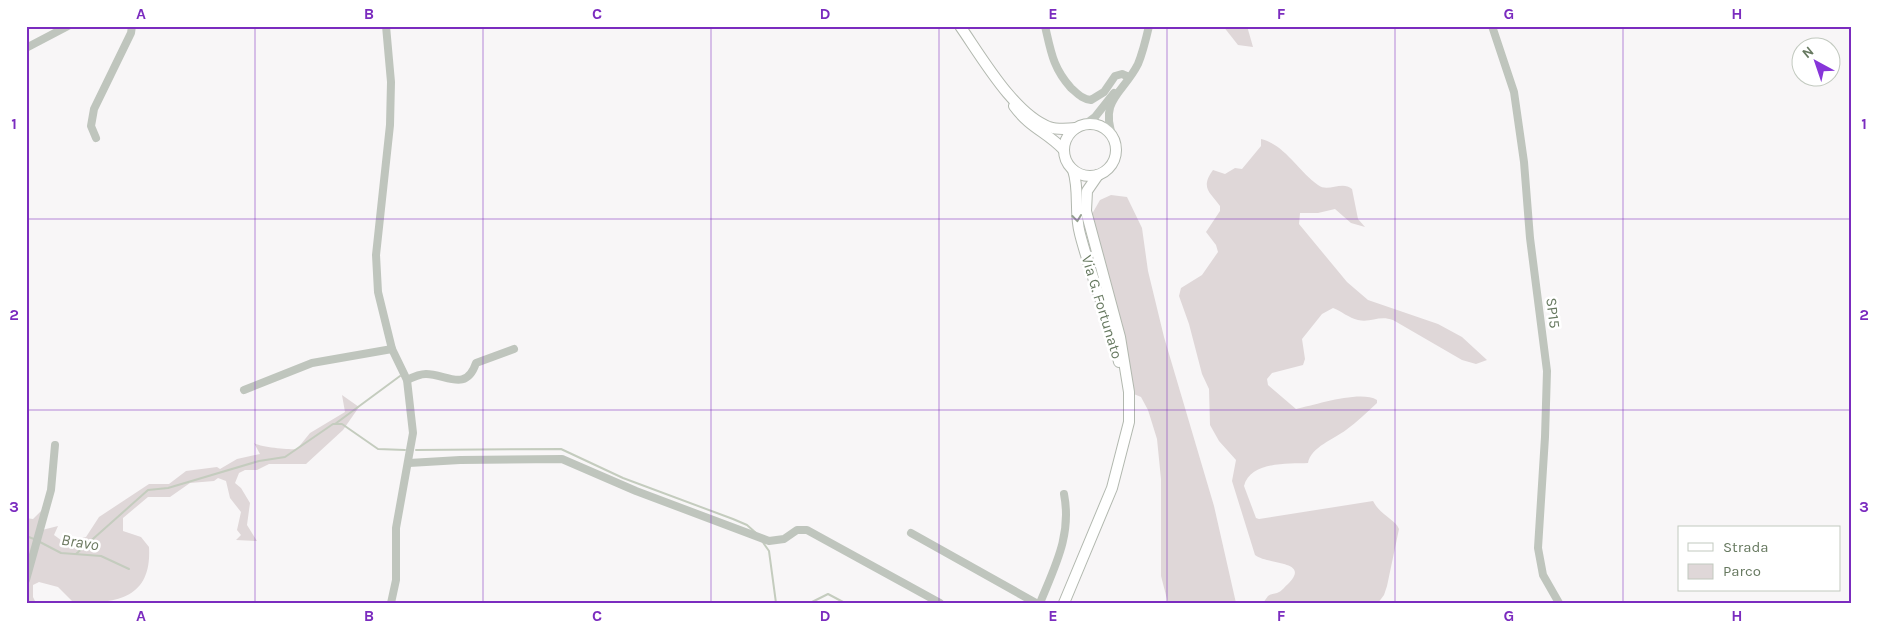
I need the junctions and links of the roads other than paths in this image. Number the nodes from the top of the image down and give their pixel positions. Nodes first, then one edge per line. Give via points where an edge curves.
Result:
1 (68, 26) edge
2 (132, 26) edge
3 (386, 26) edge
4 (960, 26) edge
5 (1045, 26) edge
6 (1149, 26) edge
7 (1492, 26) edge
8 (26, 48) edge
9 (1129, 77) junction
10 (1123, 85) junction
11 (1004, 87) junction
12 (1087, 123) junction
13 (1076, 128) junction
14 (1114, 137) junction
15 (96, 138) dead end
16 (1064, 150) junction
17 (1073, 170) junction
18 (1098, 174) junction
19 (392, 348) junction
20 (514, 349) dead end
21 (407, 380) junction
22 (244, 390) dead end
23 (54, 445) dead end
24 (1124, 445) junction
25 (409, 463) junction
26 (1064, 494) dead end
27 (911, 532) dead end
28 (26, 580) edge
29 (391, 603) edge
30 (940, 603) edge
31 (1036, 603) edge
32 (1040, 603) edge
33 (1064, 603) edge
34 (1559, 603) edge

1 - 8 street
2 - 15 street via 94,109 91,126
3 - 19 street via 391,82 390,124 376,255 378,292
4 - 11 main road
5 - 9 street via 1054,66 1079,96 1091,100 1104,92 1115,76
6 - 9 street via 1138,64
7 - 34 street, SP15 via 1514,92 1524,162 1547,371 1538,548 1543,575
9 - 10 street
10 - 12 street
10 - 14 street via 1108,114
11 - 13 main road via 1040,122 1058,129
11 - 16 main road via 1024,120
12 - 13 main road
12 - 14 main road via 1102,126
13 - 16 main road via 1068,135
14 - 18 main road via 1114,160 1108,169
16 - 17 main road via 1067,163
17 - 18 main road via 1085,175
17 -> 24 main road, Via G. Fortunato via 1079,232 1121,373
18 - 24 main road, Via G. Fortunato via 1087,191 1086,205 1126,370 1129,422
19 - 21 street
19 - 22 street via 312,363
20 - 21 street via 476,363 469,377 460,380 426,374
21 - 25 street via 413,433
23 - 28 street via 51,490
24 - 33 main road, Via G. Fortunato via 1112,488
25 - 29 street via 396,528 396,580
25 - 30 street via 562,459 766,540 784,539 797,530 807,530
26 - 32 street via 1068,514 1062,549
27 - 31 street

